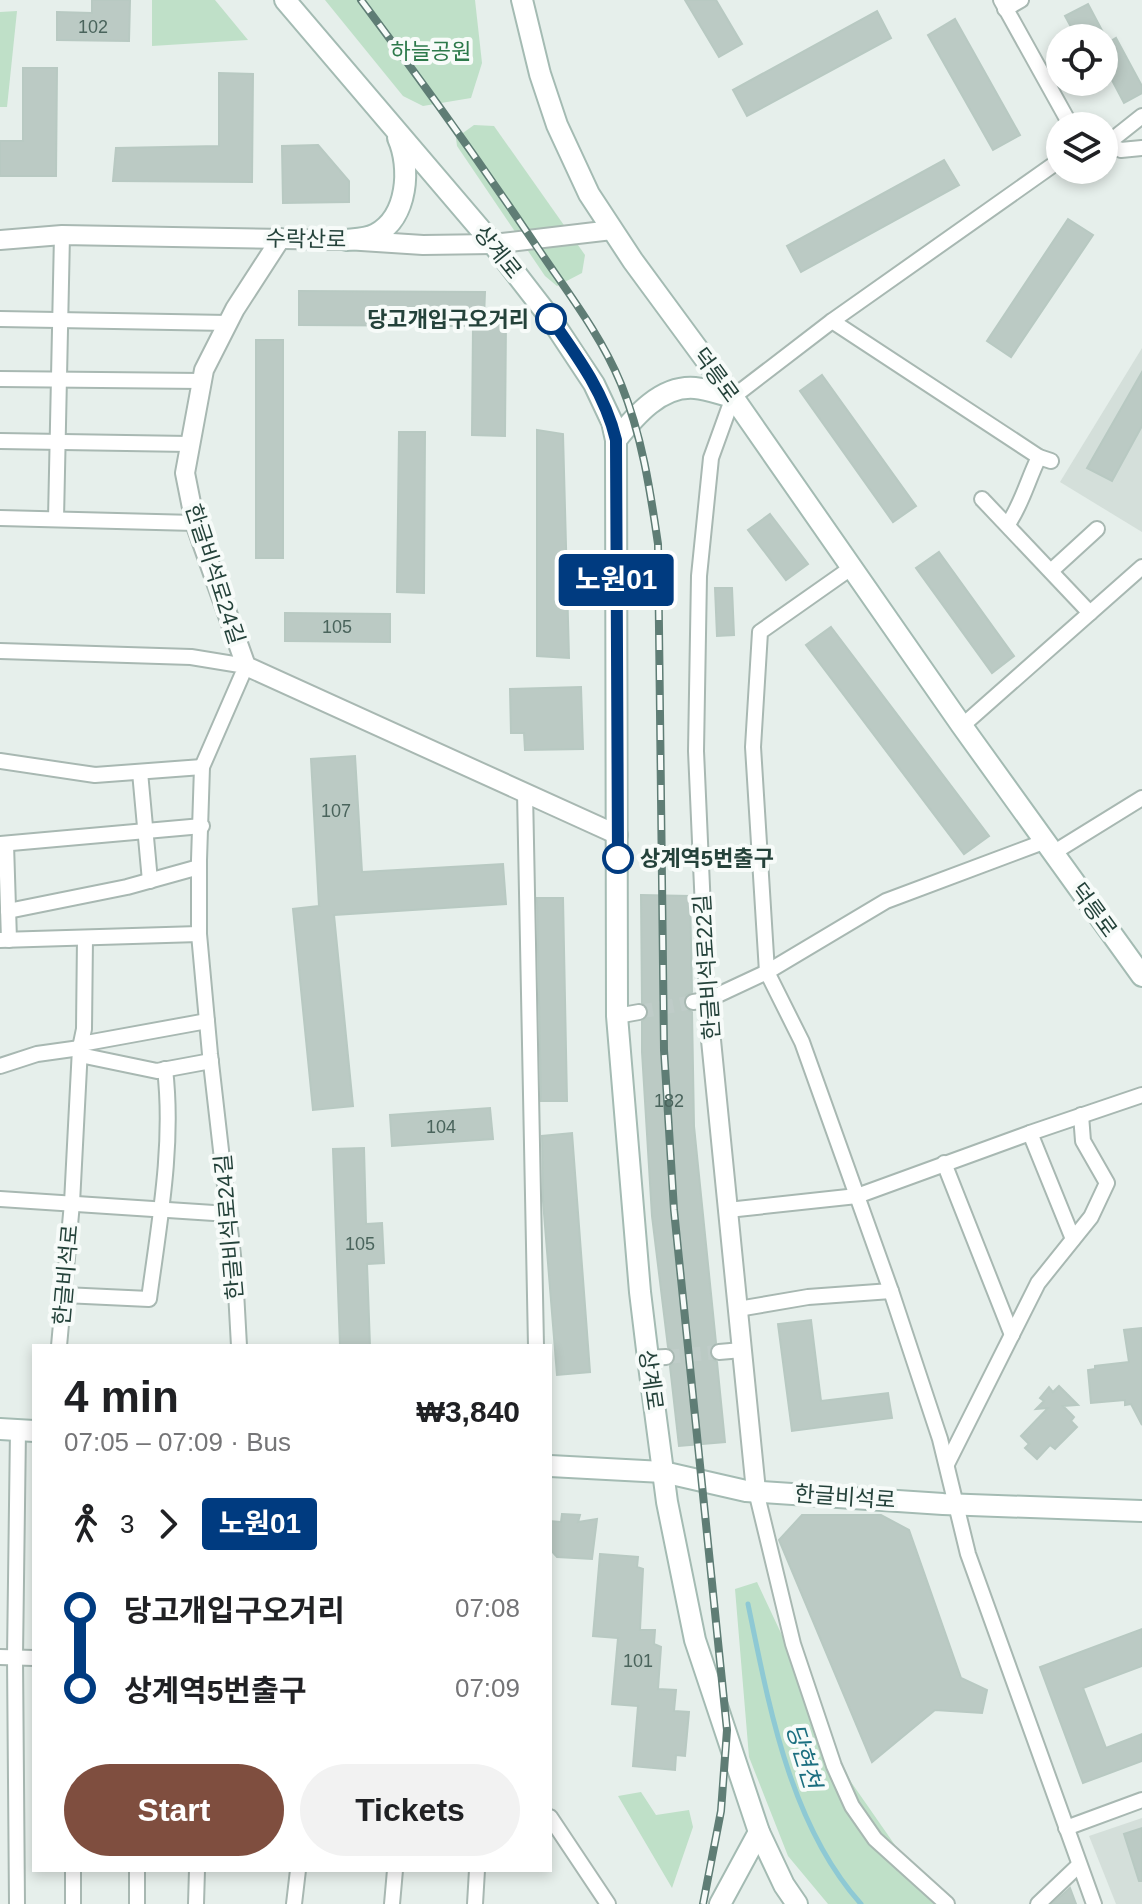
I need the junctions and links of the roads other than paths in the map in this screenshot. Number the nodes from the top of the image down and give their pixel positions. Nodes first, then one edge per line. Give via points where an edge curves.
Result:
1 (285, 0) edge
2 (522, 0) edge
3 (1021, 0) edge
4 (1003, 4) edge
5 (1063, 112) edge
6 (1142, 116) edge
7 (397, 134) junction
8 (1118, 134) edge
9 (1142, 148) edge
10 (1118, 149) edge
11 (1046, 170) edge
12 (612, 230) junction
13 (62, 235) junction
14 (281, 238) junction
15 (0, 240) edge
16 (346, 240) junction
17 (493, 244) junction
18 (0, 319) edge
19 (59, 320) junction
20 (832, 321) junction
21 (228, 323) junction
22 (0, 379) edge
23 (58, 380) junction
24 (202, 381) junction
25 (733, 397) junction
26 (616, 440) junction
27 (0, 441) edge
28 (57, 442) junction
29 (189, 444) junction
30 (982, 499) dead end
31 (0, 518) edge
32 (56, 519) junction
33 (195, 523) junction
34 (1008, 524) junction
35 (1097, 529) dead end
36 (1142, 567) edge
37 (851, 568) junction
38 (1051, 571) junction
39 (1090, 613) junction
40 (0, 651) edge
41 (246, 666) junction
42 (962, 726) junction
43 (0, 761) edge
44 (202, 767) junction
45 (140, 772) junction
46 (525, 792) junction
47 (1142, 798) edge
48 (202, 826) junction
49 (144, 831) junction
50 (618, 835) junction
51 (3, 844) edge
52 (1049, 847) junction
53 (199, 867) junction
54 (150, 881) junction
55 (8, 911) junction
56 (199, 934) junction
57 (85, 938) junction
58 (5, 940) edge
59 (767, 972) junction
60 (1142, 976) edge
61 (700, 1001) junction
62 (639, 1012) tunnel mouth
63 (617, 1016) junction
64 (207, 1021) junction
65 (80, 1049) junction
66 (211, 1061) junction
67 (0, 1066) edge
68 (165, 1069) junction
69 (1142, 1095) edge
70 (1081, 1115) junction
71 (1030, 1133) junction
72 (944, 1163) junction
73 (857, 1196) junction
74 (0, 1199) edge
75 (72, 1203) junction
76 (161, 1210) junction
77 (728, 1210) junction
78 (229, 1214) junction
79 (1073, 1239) junction
80 (891, 1291) junction
81 (64, 1295) junction
82 (738, 1309) junction
83 (1012, 1335) junction
84 (59, 1344) edge
85 (239, 1344) edge
86 (536, 1344) edge
87 (742, 1350) junction
88 (719, 1352) tunnel mouth
89 (17, 1430) edge
90 (947, 1464) junction
91 (552, 1466) edge
92 (663, 1472) junction
93 (756, 1491) junction
94 (957, 1505) junction
95 (1142, 1511) edge
96 (8, 1657) edge
97 (32, 1658) edge
98 (1142, 1800) edge
99 (552, 1820) edge
100 (1066, 1828) junction
101 (759, 1832) junction
102 (0, 1864) edge
103 (17, 1865) junction
104 (1079, 1865) junction
105 (73, 1872) edge
106 (137, 1872) edge
107 (197, 1872) edge
108 (298, 1872) edge
109 (395, 1872) edge
110 (477, 1872) edge
111 (17, 1904) edge
112 (73, 1904) edge
113 (137, 1904) edge
114 (196, 1904) edge
115 (294, 1904) edge
116 (392, 1904) edge
117 (475, 1904) edge
118 (608, 1904) edge
119 (720, 1904) edge
120 (797, 1904) edge
121 (947, 1904) edge
122 (1038, 1904) edge
123 (1094, 1904) edge

1 - 7 main road, 상계로
2 - 12 main road, 덕릉로 via 557,125
3 - 4 street
4 - 5 street
6 - 8 street
7 - 16 main road via 406,172 398,211 376,235
7 - 17 main road, 상계로
9 - 10 street
11 - 20 street
12 - 17 street, 수락산로
12 - 25 main road, 덕릉로
13 - 14 street, 수락산로
13 - 15 street, 수락산로
13 - 19 street
14 - 16 street, 수락산로
14 - 21 street, 한글비석로24길
16 - 17 street, 수락산로
17 - 26 main road, 상계로 via 582,364 604,403
18 - 19 street
19 - 21 street
19 - 23 street
20 - 25 street
20 - 34 street via 1045,459 1025,485
21 - 24 street, 한글비석로24길
22 - 23 street
23 - 24 street
23 - 28 street
24 - 29 street, 한글비석로24길
25 - 26 main road via 681,389 649,403
25 - 37 main road, 덕릉로
25 - 61 street, 한글비석로22길 via 711,458 699,576
26 - 50 main road, 상계로
27 - 28 street
28 - 29 street
28 - 32 street
29 - 33 street, 한글비석로24길 via 185,473
30 - 34 street
31 - 32 street
32 - 33 street
33 - 41 street, 한글비석로24길
34 - 38 street
35 - 38 street
36 - 39 street
37 - 42 main road, 덕릉로
37 - 59 street via 760,632 753,747
38 - 39 street
39 - 42 street
40 - 41 street via 191,657
41 - 44 street, 한글비석로24길
41 - 46 street
42 - 52 main road, 덕릉로
43 - 45 street via 95,775
44 - 45 street
44 - 48 street, 한글비석로24길
45 - 49 street
46 - 50 street
46 - 86 street
47 - 52 street
48 - 49 street
48 - 53 street, 한글비석로24길
49 - 51 street
49 - 54 street
50 - 63 main road, 상계로
51 - 55 street
52 - 59 street via 886,901
52 - 60 main road, 덕릉로
53 - 54 street
53 - 56 street, 한글비석로24길
54 - 55 street
55 - 58 street
56 - 57 street
56 - 64 street, 한글비석로24길
57 - 58 street
57 - 65 street, 한글비석로
59 - 61 street
59 - 73 street via 802,1042
61 - 77 street, 한글비석로22길
62 - 63 street
63 - 92 main road, 상계로 via 657,1358
64 - 65 street
64 - 66 street, 한글비석로24길
65 - 67 street via 37,1054
65 - 68 street
65 - 75 street, 한글비석로
66 - 68 street
66 - 78 street, 한글비석로24길
68 - 76 street
69 - 70 street
70 - 71 street
70 - 79 street via 1083,1141 1107,1183
71 - 72 street
71 - 79 street
72 - 73 street
72 - 83 street
73 - 77 street
73 - 80 street
74 - 75 street
75 - 76 street
75 - 81 street, 한글비석로
76 - 78 street
76 - 81 street via 149,1299
77 - 82 street, 한글비석로22길
78 - 85 street, 한글비석로24길
79 - 83 street via 1038,1283
80 - 82 street
80 - 90 street
81 - 84 street, 한글비석로
82 - 87 street, 한글비석로22길
83 - 90 street
87 - 88 street
87 - 93 street, 한글비석로22길
89 - 96 street
90 - 94 street
91 - 92 main road, 한글비석로
92 - 93 main road, 한글비석로
92 - 101 main road, 상계로 via 695,1640
93 - 94 main road, 한글비석로
93 - 121 street via 793,1644 852,1806 875,1839
94 - 95 main road, 한글비석로
94 - 100 street via 968,1554
96 - 97 street
96 - 103 street
98 - 100 street
99 - 118 street
100 - 104 street
101 - 119 main road
101 - 120 main road, 상계로
102 - 103 street
103 - 111 street
104 - 122 street
104 - 123 street
105 - 112 street
106 - 113 street
107 - 114 street
108 - 115 street
109 - 116 street
110 - 117 street

